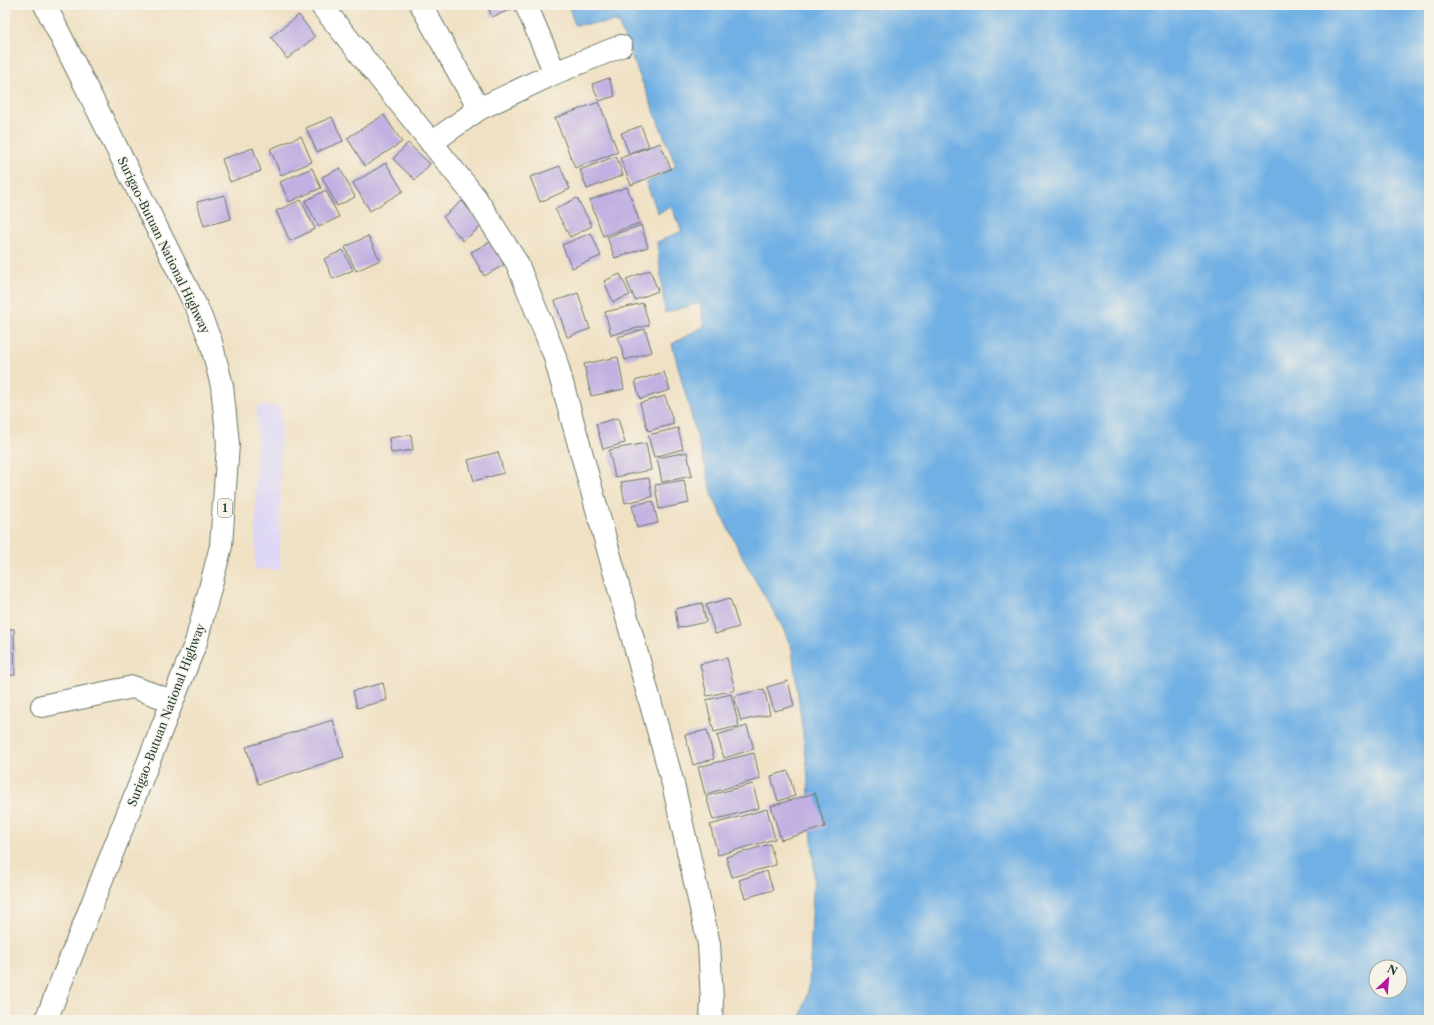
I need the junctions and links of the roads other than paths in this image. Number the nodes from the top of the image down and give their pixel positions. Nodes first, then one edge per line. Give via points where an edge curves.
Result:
1 (45, 5) edge
2 (321, 5) edge
3 (421, 5) edge
4 (526, 5) edge
5 (621, 46) dead end
6 (555, 73) junction
7 (479, 109) junction
8 (431, 143) junction
9 (172, 702) junction
10 (42, 706) dead end
11 (46, 1020) edge
12 (710, 1020) edge

1 - 9 main road, Surigao-Butuan National Highway / 1 via 197,308 211,342 222,386 228,444 221,546 196,642
2 - 8 main road
3 - 7 main road
4 - 6 main road
5 - 6 main road
6 - 7 main road
7 - 8 main road
8 - 12 main road via 475,197 517,263 554,354 673,784 708,944 712,1001
9 - 10 main road via 133,687
9 - 11 main road, Surigao-Butuan National Highway / 1

